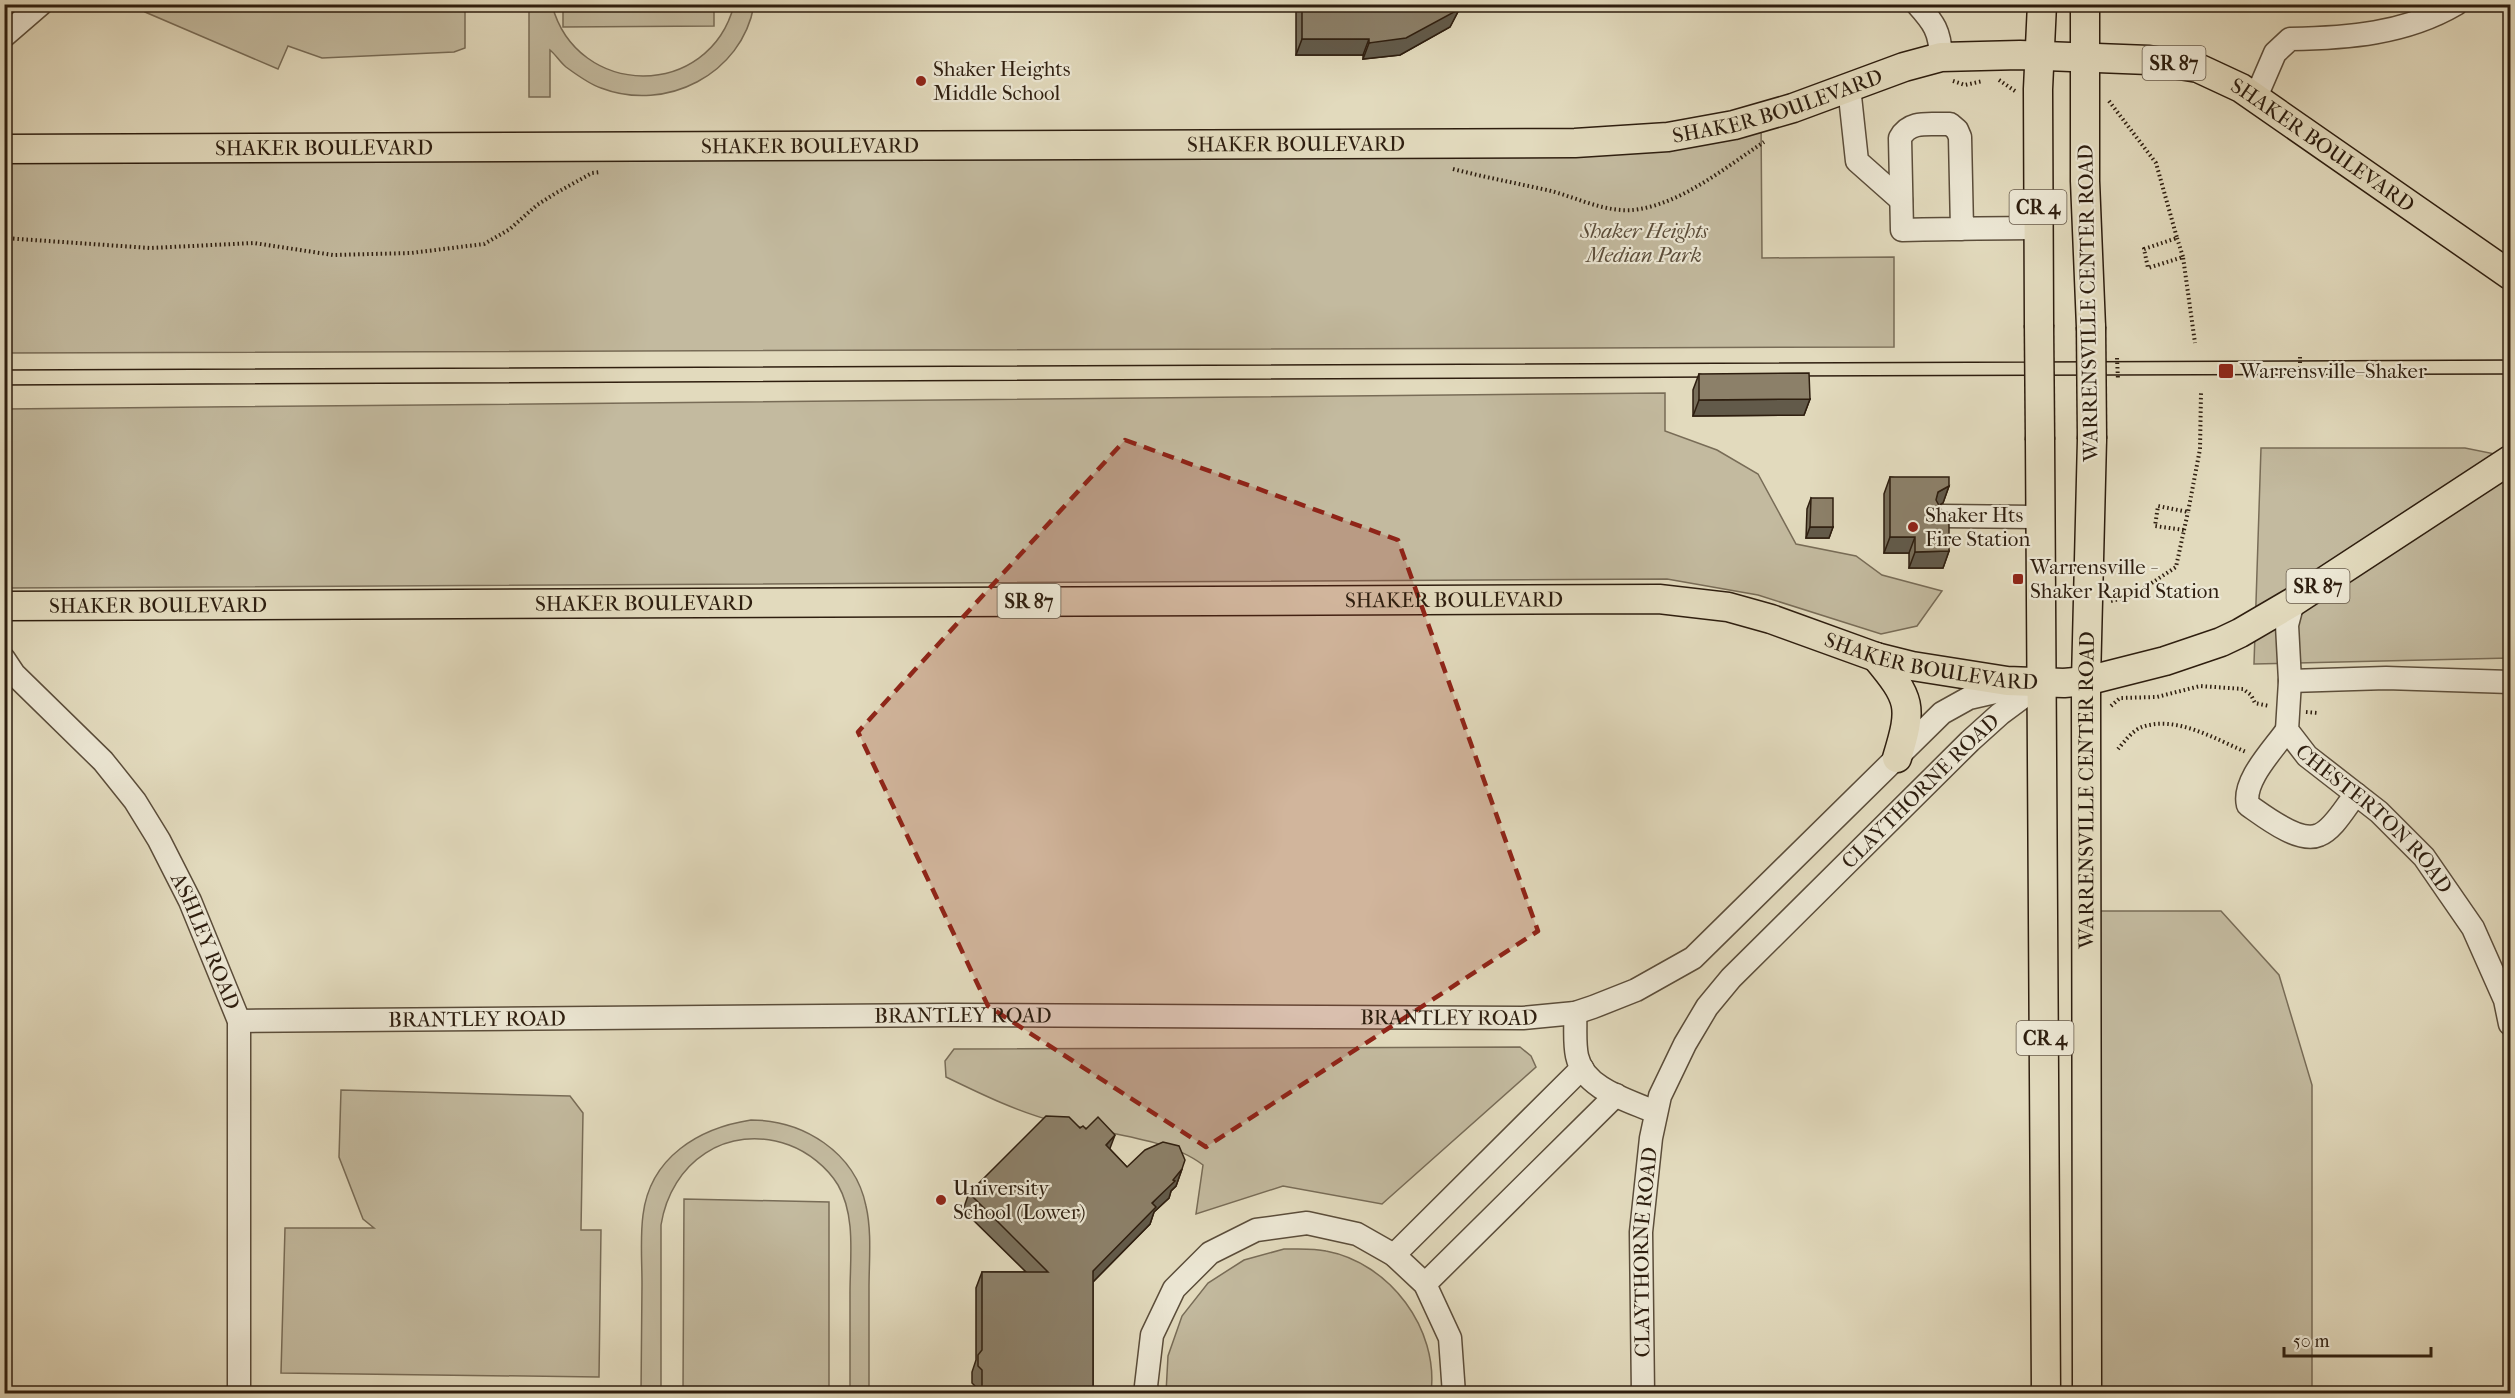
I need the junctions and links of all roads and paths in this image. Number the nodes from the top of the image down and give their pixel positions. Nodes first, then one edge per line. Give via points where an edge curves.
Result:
1 (41, 4) edge
2 (1917, 4) edge
3 (2042, 4) edge
4 (2085, 4) edge
5 (2456, 4) edge
6 (4, 36) edge
7 (2040, 56) junction
8 (2084, 57) junction
9 (1945, 69) junction
10 (1994, 78) dead end
11 (1986, 81) dead end
12 (1850, 87) junction
13 (2018, 94) dead end
14 (2256, 97) junction
15 (2109, 100) dead end
16 (1766, 141) dead end
17 (4, 149) edge
18 (1449, 168) dead end
19 (603, 171) dead end
20 (1901, 200) junction
21 (2038, 228) junction
22 (1962, 229) junction
23 (4, 238) edge
24 (2177, 238) junction
25 (2183, 257) junction
26 (2511, 274) edge
27 (2195, 343) dead end
28 (2300, 357) dead end
29 (2117, 358) dead end
30 (2300, 379) dead end
31 (2118, 380) dead end
32 (2201, 392) dead end
33 (2511, 460) edge
34 (2188, 512) junction
35 (1943, 516) edge
36 (2041, 517) junction
37 (2184, 530) junction
38 (2109, 601) dead end
39 (2293, 602) junction
40 (4, 606) edge
41 (1876, 657) junction
42 (4, 659) edge
43 (2086, 681) junction
44 (2290, 681) junction
45 (2042, 682) junction
46 (2511, 682) edge
47 (2255, 703) dead end
48 (2111, 706) dead end
49 (2287, 730) junction
50 (2118, 749) dead end
51 (1897, 758) junction
52 (2266, 760) junction
53 (2356, 794) junction
54 (1680, 967) joint
55 (1575, 1013) junction
56 (238, 1021) junction
57 (2511, 1024) edge
58 (1582, 1068) junction
59 (1616, 1095) junction
60 (1655, 1112) junction
61 (1394, 1255) junction
62 (1425, 1284) junction
63 (239, 1394) edge
64 (1148, 1394) edge
65 (1454, 1394) edge
66 (1643, 1394) edge
67 (2046, 1394) edge
68 (2087, 1394) edge

1 - 6 street
2 - 9 street via 1934,22
3 - 7 main road, WARRENSVILLE CENTER ROAD / CR 4
4 - 8 main road, WARRENSVILLE CENTER ROAD / CR 4
5 - 14 street via 2412,24 2366,35 2290,39 2275,53
7 - 8 main road, SHAKER BOULEVARD / SR 87
7 - 9 main road, SHAKER BOULEVARD / SR 87
7 - 21 main road, WARRENSVILLE CENTER ROAD / CR 4
8 - 14 main road, SHAKER BOULEVARD / SR 87 via 2149,60 2198,68
8 - 43 main road, WARRENSVILLE CENTER ROAD / CR 4, bridge via 2092,439
9 - 11 path via 1965,85
9 - 12 main road, SHAKER BOULEVARD / SR 87 via 1904,67
10 - 13 path
12 - 17 main road, SHAKER BOULEVARD / SR 87 via 1793,108 1715,128 1668,137 1575,143
12 - 20 street via 1857,161
14 - 26 main road, SHAKER BOULEVARD / SR 87
15 - 24 path via 2156,163
16 - 18 path via 1666,201 1625,211
19 - 23 path via 556,193 484,244 411,253 333,255 254,243 150,248
20 - 22 street via 1902,230
20 - 22 street via 1900,138 1905,129 1911,125 1950,124 1960,137
21 - 22 street
21 - 36 main road, WARRENSVILLE CENTER ROAD / CR 4, bridge
24 - 25 path
24 - 25 path via 2144,249 2148,268
25 - 27 path
28 - 30 path
29 - 31 path
32 - 34 path via 2200,449
33 - 39 main road, SHAKER BOULEVARD / SR 87
34 - 37 path
34 - 37 path via 2158,506 2155,526
35 - 36 street
36 - 45 main road, WARRENSVILLE CENTER ROAD / CR 4
37 - 38 path via 2176,567 2132,596
39 - 43 main road, SHAKER BOULEVARD / SR 87 via 2221,642 2156,664
39 - 44 street, CHESTERTON ROAD via 2287,637
40 - 41 main road, SHAKER BOULEVARD / SR 87 via 1659,599 1738,610
41 - 45 main road, SHAKER BOULEVARD / SR 87 via 1987,679
41 - 51 main road via 1898,684 1906,702 1907,727
42 - 56 street, ASHLEY ROAD via 14,674 103,761 135,801 190,901
43 - 45 main road, SHAKER BOULEVARD / SR 87
43 - 68 main road, WARRENSVILLE CENTER ROAD / CR 4
44 - 46 street via 2386,678
44 - 49 street, CHESTERTON ROAD
45 - 51 street, CLAYTHORNE ROAD via 1957,703
45 - 60 street, CLAYTHORNE ROAD via 1970,741 1731,978 1707,1007 1685,1044
45 - 67 main road, WARRENSVILLE CENTER ROAD / CR 4
47 - 48 path via 2243,689 2200,686 2157,697 2120,698
49 - 52 street
49 - 53 street, CHESTERTON ROAD via 2307,756
50 - 52 path via 2140,727 2171,724
51 - 54 street, CLAYTHORNE ROAD via 1707,946
52 - 53 street via 2248,784 2248,805 2305,837 2319,835
53 - 57 street, CHESTERTON ROAD via 2424,857 2473,928 2505,1000
54 - 55 street, BRANTLEY ROAD via 1636,990
55 - 56 street, BRANTLEY ROAD via 1523,1018 951,1016
55 - 58 street via 1576,1048
56 - 63 street, ASHLEY ROAD
58 - 59 street via 1596,1083
58 - 61 street
59 - 60 street
59 - 62 street
60 - 66 street, CLAYTHORNE ROAD via 1641,1232
61 - 62 street
61 - 64 street via 1357,1234 1307,1223 1256,1230 1210,1252 1174,1289 1152,1335
62 - 65 street via 1450,1338

